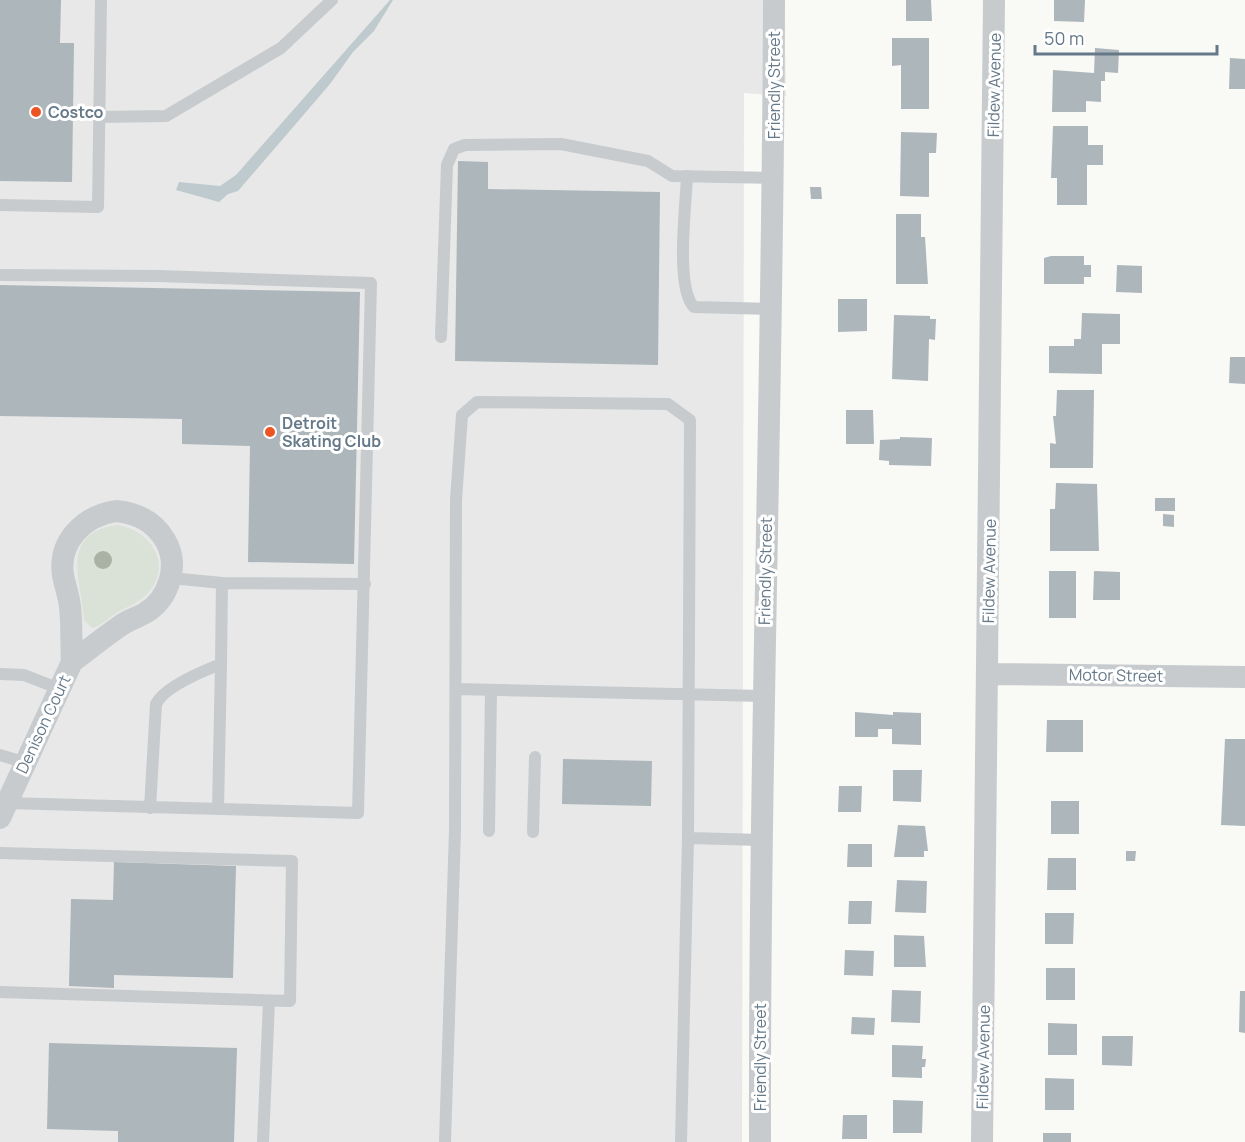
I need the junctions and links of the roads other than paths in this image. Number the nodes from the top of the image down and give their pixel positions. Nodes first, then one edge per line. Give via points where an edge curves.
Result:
1 (100, 0) edge
2 (332, 0) edge
3 (774, 0) edge
4 (994, 0) edge
5 (99, 117) junction
6 (687, 176) junction
7 (773, 178) junction
8 (0, 205) edge
9 (0, 274) edge
10 (770, 309) junction
11 (441, 337) dead end
12 (171, 578) junction
13 (222, 583) junction
14 (365, 584) junction
15 (72, 662) junction
16 (221, 664) junction
17 (0, 674) edge
18 (988, 674) junction
19 (1245, 677) edge
20 (60, 689) junction
21 (456, 689) junction
22 (491, 690) junction
23 (688, 696) junction
24 (764, 696) junction
25 (0, 755) edge
26 (535, 757) dead end
27 (26, 763) junction
28 (150, 808) junction
29 (218, 809) junction
30 (3, 811) edge
31 (489, 831) dead end
32 (533, 832) dead end
33 (688, 838) junction
34 (761, 840) junction
35 (0, 853) edge
36 (0, 992) edge
37 (268, 1001) junction
38 (263, 1142) edge
39 (445, 1142) edge
40 (681, 1142) edge
41 (760, 1142) edge
42 (982, 1142) edge

1 - 5 lane
2 - 5 lane via 281,48 166,116
3 - 7 street, Friendly Street
4 - 18 street, Fildew Avenue
5 - 8 lane via 98,207
6 - 7 lane
6 - 10 lane via 684,271 689,302 694,308
6 - 11 lane via 672,176 648,161 623,154 561,144 465,145 454,149 447,165
7 - 10 street, Friendly Street
9 - 14 lane via 371,283
10 - 24 street, Friendly Street
12 - 13 lane
12 - 15 street, Denison Court via 155,606 122,624
12 - 15 street, Denison Court via 168,545 141,516 116,511 91,518 80,526 63,561
13 - 14 lane
13 - 16 lane
14 - 29 lane via 358,813
15 - 20 street, Denison Court
16 - 28 lane via 200,672 158,700
16 - 29 lane
17 - 20 lane via 24,675
18 - 19 street, Motor Street
18 - 42 street, Fildew Avenue
20 - 27 street, Denison Court
21 - 22 lane
21 - 23 lane via 456,500 462,415 477,402 668,404 690,420
21 - 39 lane
22 - 23 lane
22 - 31 lane
23 - 24 lane
23 - 33 lane
24 - 34 street, Friendly Street
25 - 27 lane
26 - 32 lane
27 - 30 street, Denison Court
28 - 29 lane
28 - 30 lane
33 - 34 lane
33 - 40 lane
34 - 41 street, Friendly Street
35 - 37 lane via 292,861 290,1000
36 - 37 lane
37 - 38 lane

